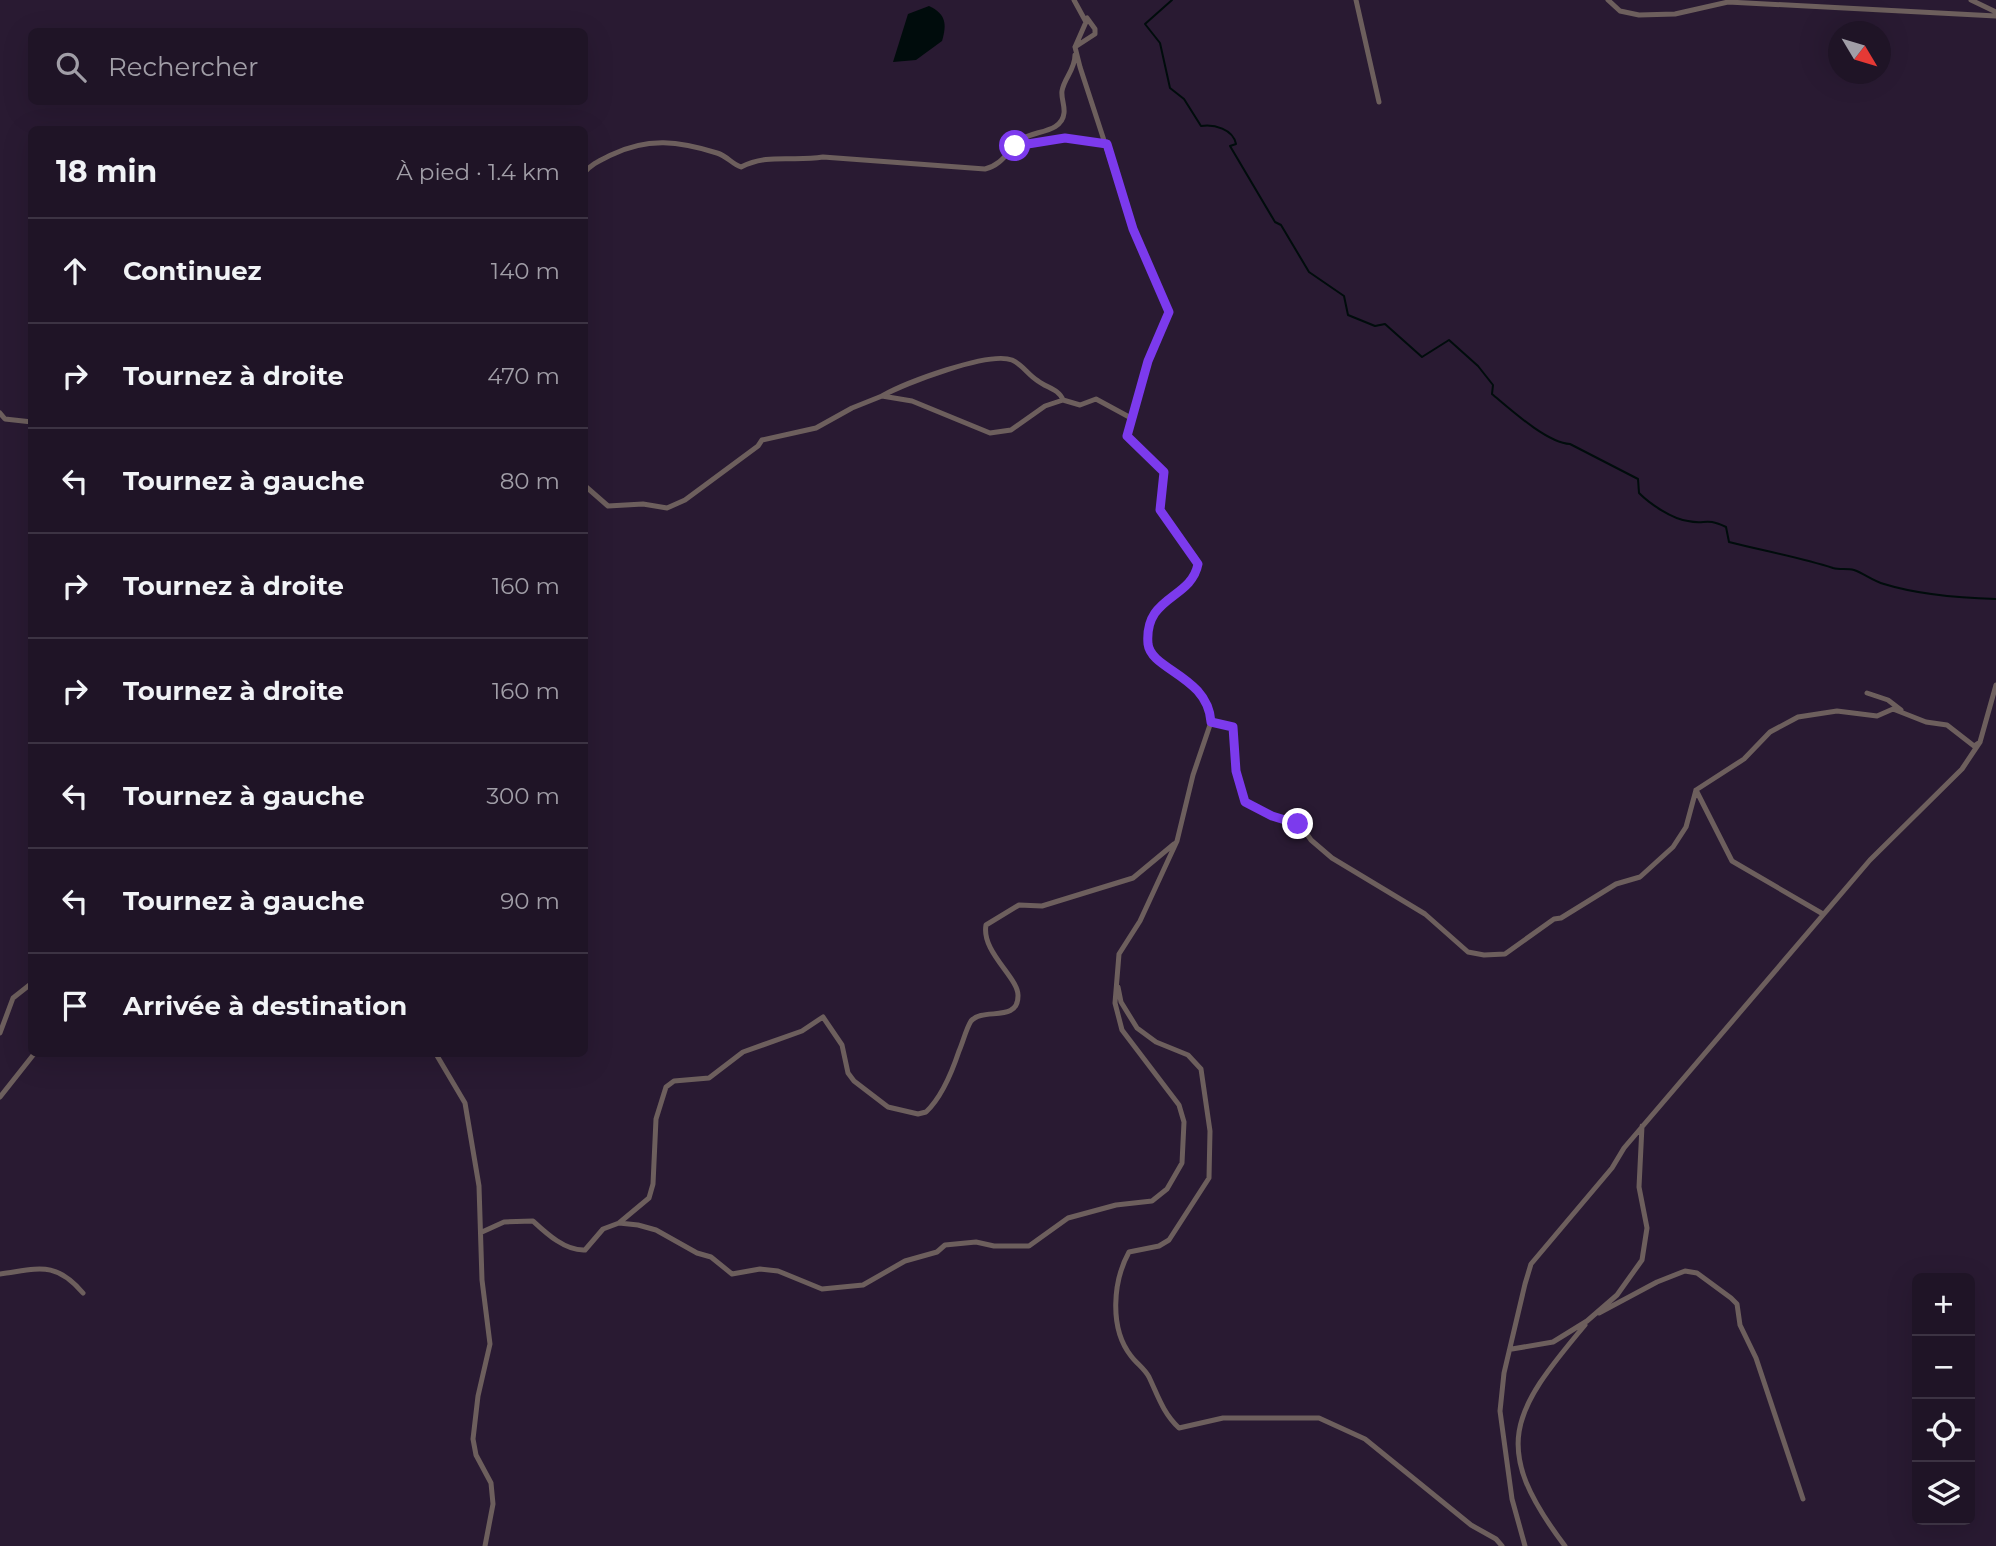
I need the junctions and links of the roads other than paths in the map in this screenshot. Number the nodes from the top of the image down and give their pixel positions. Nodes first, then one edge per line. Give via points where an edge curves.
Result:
1 (1074, 0) edge
2 (1356, 0) edge
3 (1608, 0) edge
4 (1709, 0) edge
5 (1972, 0) edge
6 (1703, 5) junction
7 (1083, 13) junction
8 (1996, 14) edge
9 (1075, 48) junction
10 (1379, 102) dead end
11 (1107, 144) junction
12 (1015, 146) junction
13 (588, 170) edge
14 (882, 396) junction
15 (1063, 400) junction
16 (0, 413) edge
17 (1131, 418) junction
18 (28, 422) edge
19 (588, 488) edge
20 (1996, 685) edge
21 (1867, 693) dead end
22 (1901, 710) junction
23 (1211, 722) junction
24 (1980, 742) junction
25 (1696, 790) junction
26 (1177, 841) junction
27 (1823, 914) junction
28 (1117, 984) junction
29 (28, 986) edge
30 (0, 1033) edge
31 (32, 1057) edge
32 (438, 1057) edge
33 (0, 1097) edge
34 (1642, 1126) junction
35 (619, 1223) junction
36 (482, 1232) junction
37 (0, 1274) edge
38 (83, 1293) dead end
39 (1599, 1313) junction
40 (1587, 1321) junction
41 (1511, 1349) junction
42 (1803, 1499) dead end
43 (485, 1546) edge
44 (1502, 1546) edge
45 (1525, 1546) edge
46 (1565, 1546) edge

1 - 7 street
2 - 10 street
3 - 6 street via 1620,11 1639,15 1675,14
4 - 6 street
5 - 8 street
6 - 8 street via 1778,3 1887,13
7 - 9 street via 1086,26
7 - 9 street via 1095,34
9 - 11 street
9 - 12 street via 1072,74 1062,92 1063,117 1051,129
11 - 12 street via 1065,138
11 - 17 street via 1133,229 1169,312 1152,349
12 - 13 street via 994,167 974,169 823,157 765,157 741,167 717,153 646,142 600,160
14 - 15 street via 912,401 990,433 1011,430 1033,412
14 - 15 street via 953,368 1003,359 1024,367
14 - 19 street via 816,428 762,440 715,479 667,508 608,506
15 - 17 street via 1080,405 1096,400
16 - 18 street via 5,419
17 - 23 street via 1128,437 1165,475 1160,510 1198,564 1182,590 1159,606 1149,648 1195,687 1211,711
20 - 24 street
21 - 22 street
22 - 24 street via 1954,729 1974,746
22 - 25 street via 1877,716 1838,711 1798,717 1770,732 1744,759
23 - 25 street via 1233,727 1239,790 1249,806 1300,824 1332,858 1425,914 1475,954 1505,954 1554,919 1616,884 1640,877 1680,839
23 - 26 street
24 - 27 street via 1962,769
25 - 27 street via 1729,859
26 - 28 street via 1140,921 1119,954
26 - 35 street via 1133,878 1042,906 1019,905 986,925 984,932 1018,999 1007,1013 978,1016 971,1022 951,1073 926,1112 888,1107 854,1081 842,1045 823,1017 802,1031 743,1052 709,1078 674,1081 666,1087 656,1119 649,1198
27 - 34 street
28 - 35 street via 1115,1003 1122,1030 1179,1105 1184,1122 1182,1163 1167,1189 1152,1201 1068,1218 1029,1246 945,1245 863,1285 822,1289 778,1271 732,1274 711,1257 656,1230
28 - 44 street via 1121,1002 1137,1028 1188,1055 1201,1069 1210,1130 1209,1178 1169,1240 1129,1252 1115,1288 1119,1328 1129,1354 1147,1374 1169,1418 1179,1428 1223,1418 1319,1418 1365,1439
29 - 30 street via 13,998
31 - 33 street
32 - 36 street via 465,1104
34 - 39 street via 1639,1187 1647,1228 1645,1247 1634,1274
34 - 41 street via 1531,1264
35 - 36 street via 603,1229 579,1251 533,1221 504,1222
36 - 43 street via 490,1345 473,1439 491,1483 493,1504
37 - 38 street via 45,1266 71,1279
39 - 40 street
39 - 42 street via 1685,1272 1697,1273 1731,1298 1760,1368
40 - 41 street via 1553,1342
40 - 46 street via 1527,1401 1516,1440 1521,1475 1541,1514
41 - 45 street via 1500,1411 1512,1499

